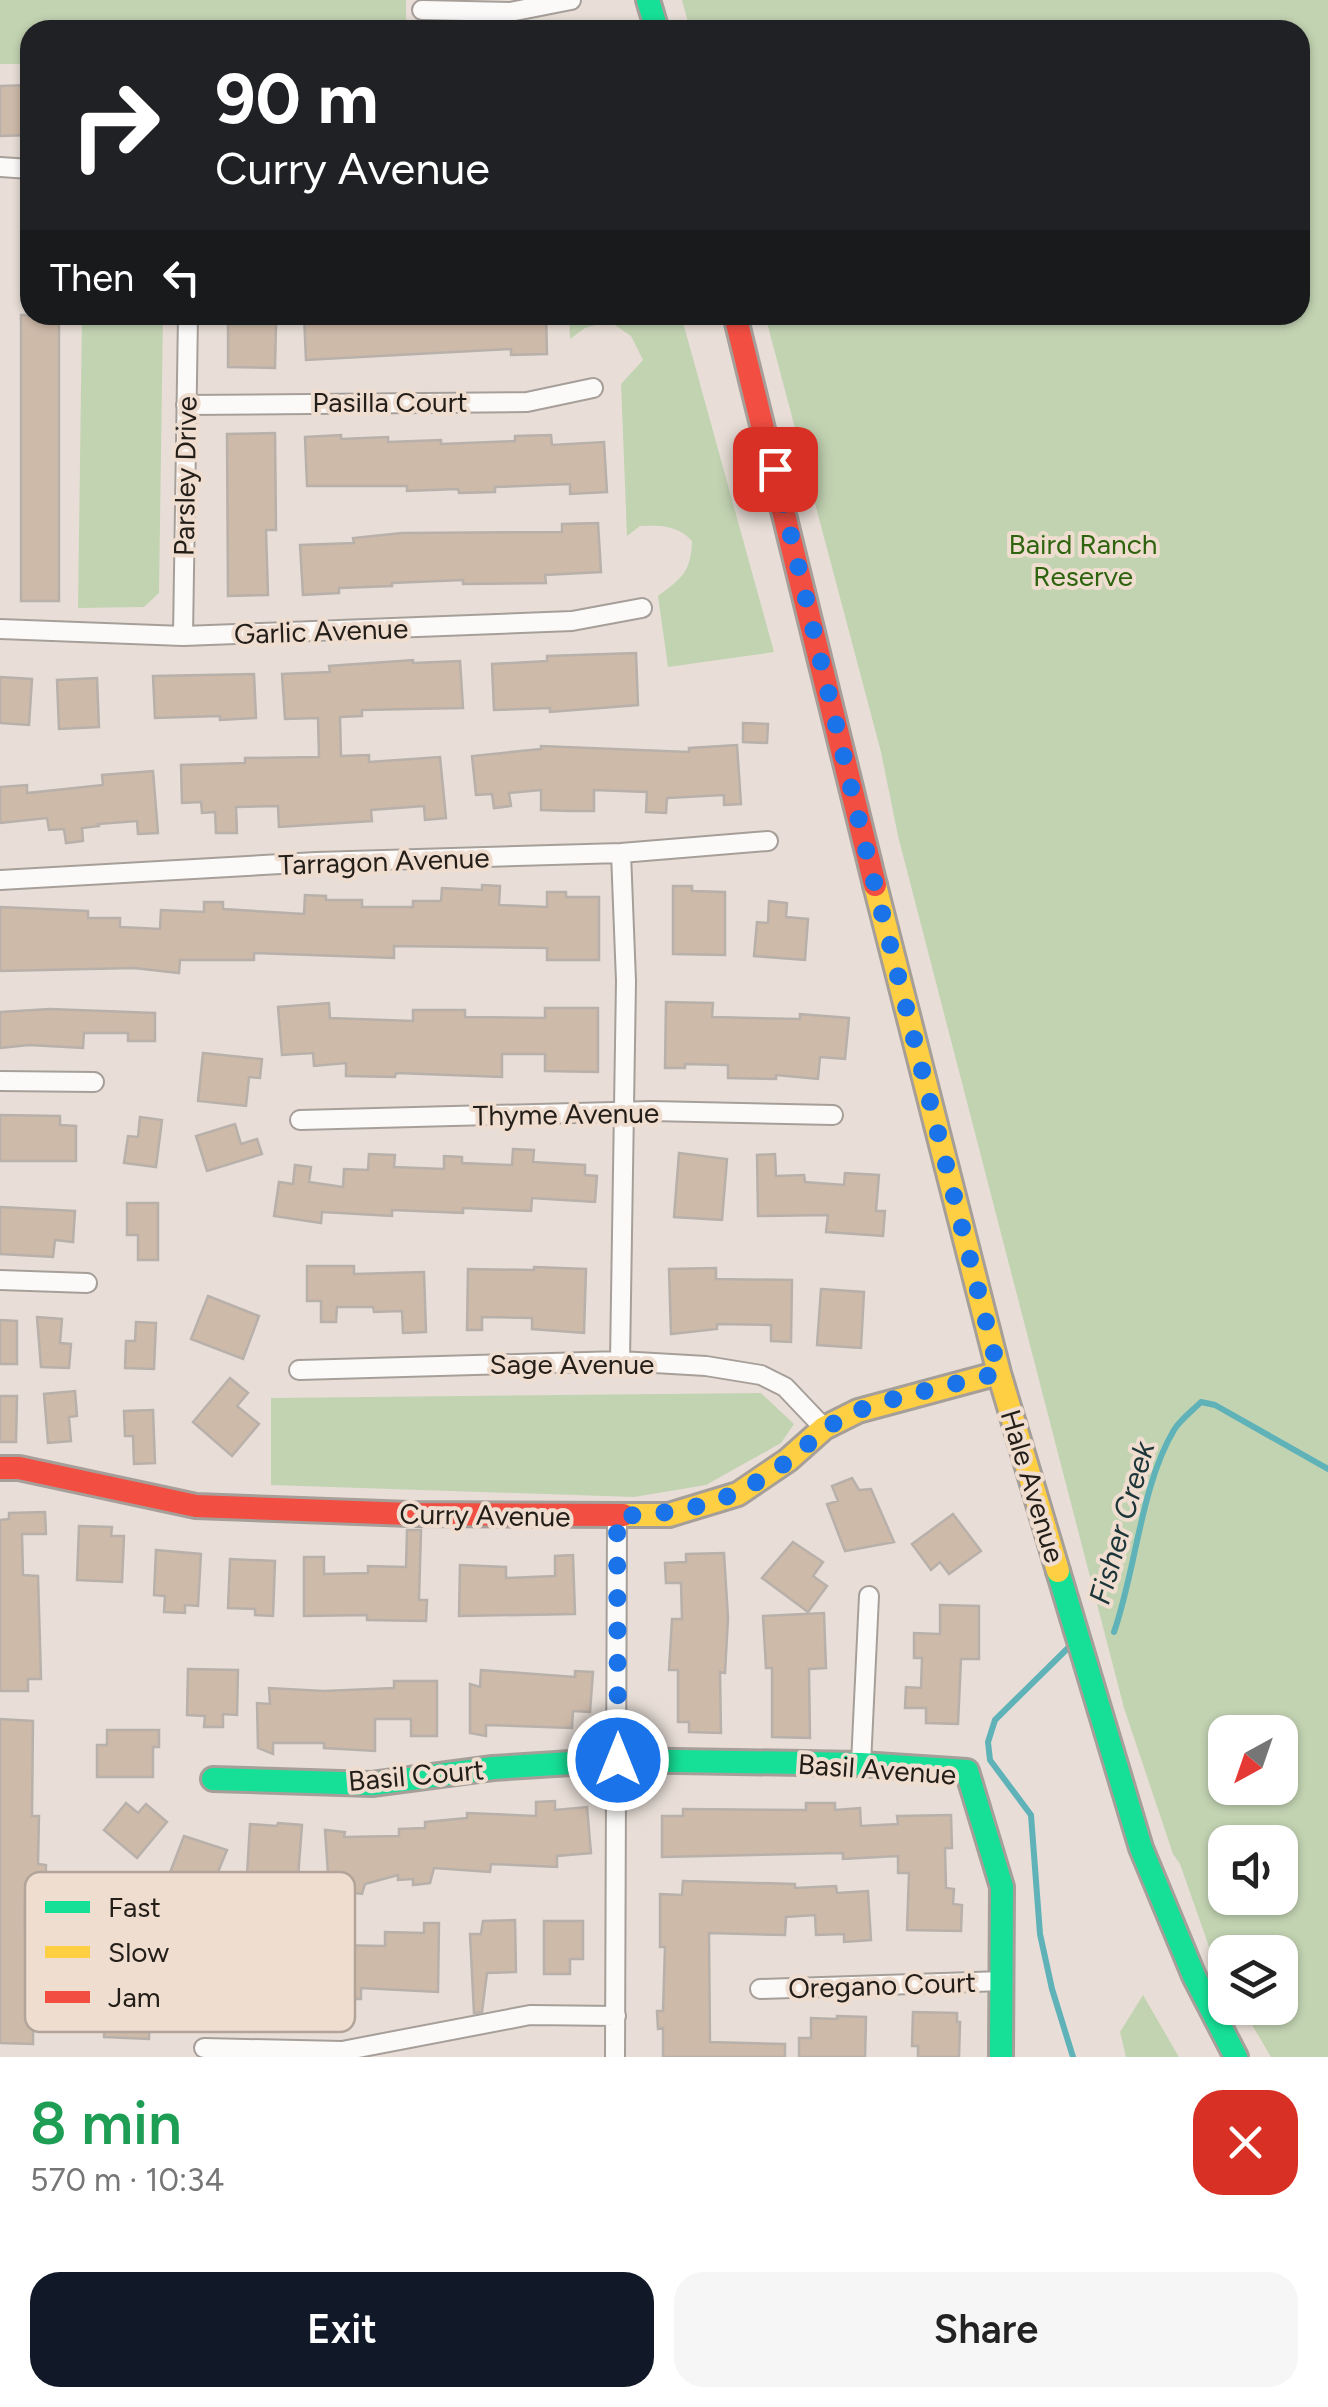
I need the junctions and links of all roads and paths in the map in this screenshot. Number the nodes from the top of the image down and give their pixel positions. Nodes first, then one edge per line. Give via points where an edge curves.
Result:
1 (571, 0) edge
2 (422, 5) edge
3 (188, 325) edge
4 (737, 325) edge
5 (593, 388) dead end
6 (186, 405) junction
7 (642, 608) dead end
8 (0, 629) edge
9 (182, 636) junction
10 (768, 841) dead end
11 (620, 853) junction
12 (0, 880) edge
13 (0, 1081) edge
14 (94, 1082) dead end
15 (626, 1112) junction
16 (833, 1114) dead end
17 (300, 1120) dead end
18 (0, 1280) edge
19 (87, 1283) dead end
20 (620, 1361) junction
21 (300, 1370) dead end
22 (999, 1373) junction
23 (824, 1428) junction
24 (0, 1468) edge
25 (617, 1516) junction
26 (869, 1596) dead end
27 (618, 1760) junction
28 (861, 1764) junction
29 (214, 1779) dead end
30 (1004, 1981) junction
31 (760, 1989) dead end
32 (616, 2016) junction
33 (204, 2048) dead end
34 (615, 2057) edge
35 (1001, 2057) edge
36 (1236, 2057) edge

1 - 2 street via 510,12
3 - 6 street, Parsley Drive
4 - 22 street, Hale Avenue
5 - 6 street, Pasilla Court via 528,402
6 - 9 street, Parsley Drive
7 - 9 street, Garlic Avenue via 572,621
8 - 9 street, Garlic Avenue
10 - 11 street, Tarragon Avenue
11 - 12 street, Tarragon Avenue
11 - 15 street
13 - 14 street
15 - 16 street, Thyme Avenue
15 - 17 street, Thyme Avenue
15 - 20 street
18 - 19 street
20 - 21 street, Sage Avenue
20 - 23 street, Sage Avenue via 761,1375 785,1387
22 - 23 street, Curry Avenue via 858,1411
22 - 36 street, Hale Avenue via 1140,1848
23 - 25 street, Curry Avenue via 738,1494 669,1515
24 - 25 street, Curry Avenue via 196,1506
25 - 27 street
26 - 28 street
27 - 28 street, Basil Avenue
27 - 29 street, Basil Court via 372,1784
27 - 32 street
28 - 30 street, Basil Avenue via 967,1772 1002,1887
30 - 31 street, Oregano Court
30 - 35 street, Basil Avenue
32 - 33 street via 530,2015 342,2050
32 - 34 street

